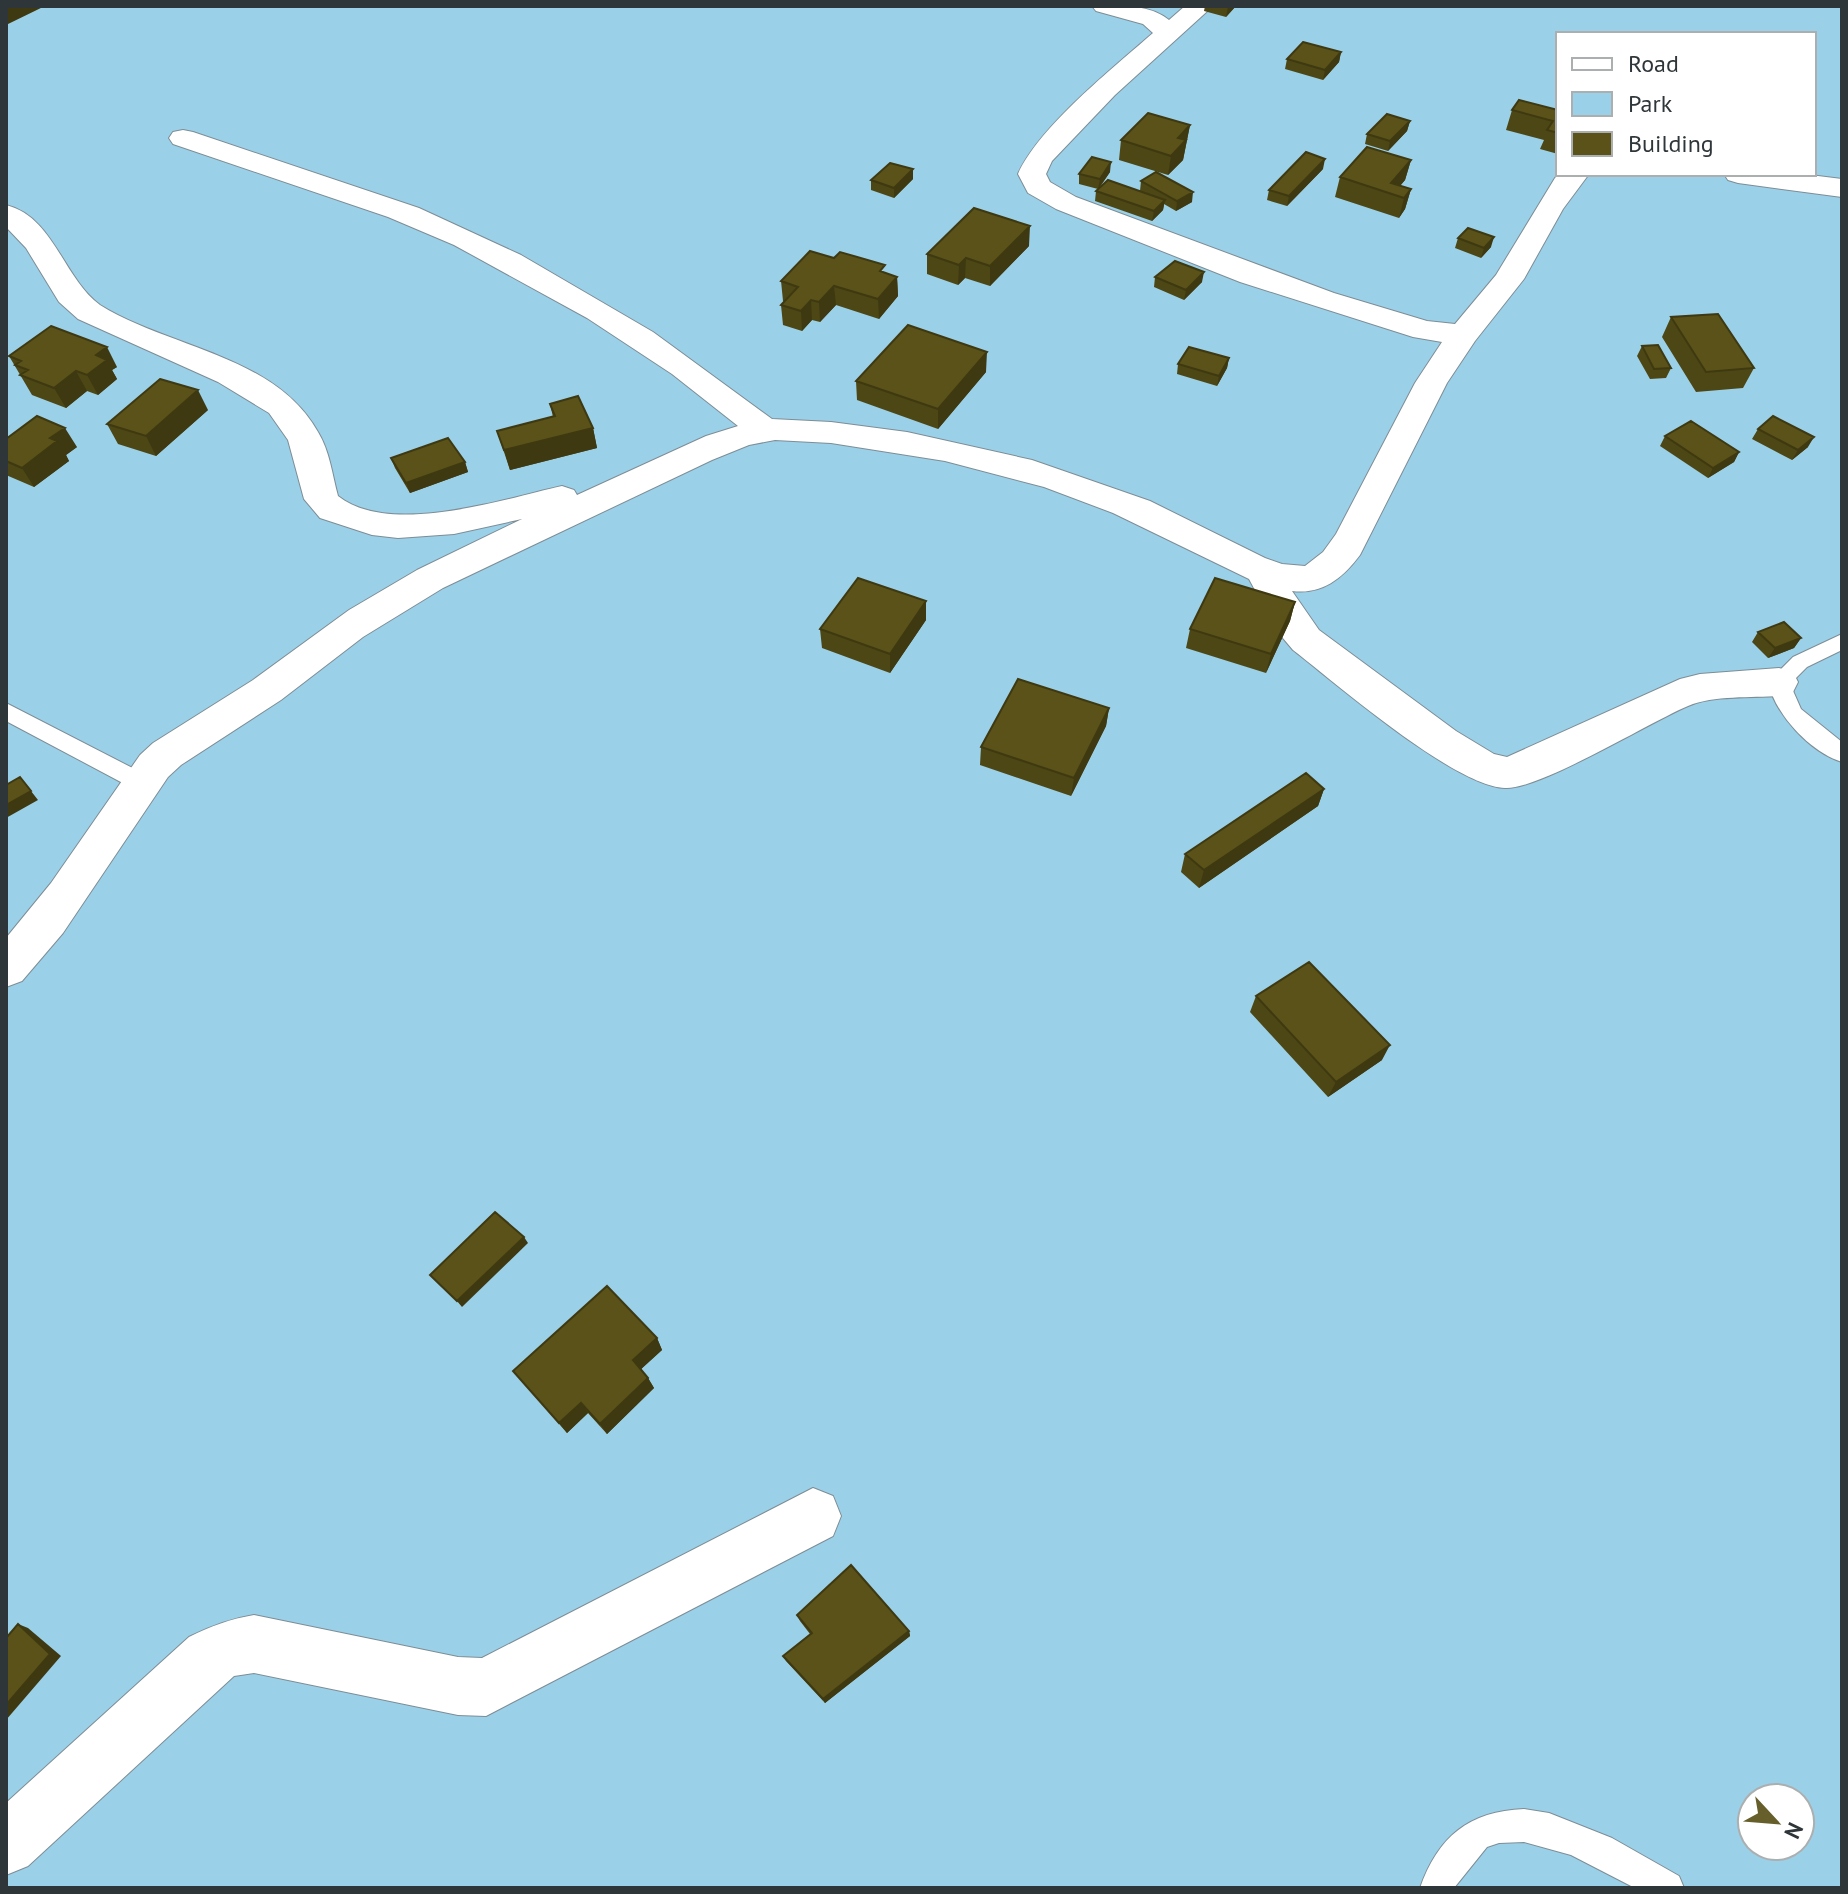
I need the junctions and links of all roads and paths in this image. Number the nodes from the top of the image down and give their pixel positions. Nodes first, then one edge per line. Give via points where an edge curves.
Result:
1 (1105, 6) edge
2 (1200, 6) edge
3 (1169, 33) junction
4 (183, 138) dead end
5 (1573, 176) edge
6 (1753, 176) edge
7 (1842, 188) edge
8 (6, 214) edge
9 (1463, 335) junction
10 (764, 429) junction
11 (631, 485) junction
12 (1263, 572) junction
13 (1842, 641) edge
14 (1779, 682) junction
15 (6, 711) edge
16 (1842, 754) edge
17 (142, 783) junction
18 (6, 968) edge
19 (813, 1516) dead end
20 (6, 1844) edge
21 (1437, 1888) edge
22 (1667, 1888) edge

1 - 3 street via 1152,19
2 - 3 street
3 - 9 street via 1039,158 1032,174 1038,187 1066,203 1251,275 1399,323
4 - 10 street via 416,217 512,264 601,311 717,390
5 - 9 street via 1509,279
6 - 7 street
8 - 11 street via 40,242 82,307 282,406 297,422 323,500 331,509 375,524 437,524
9 - 12 street via 1431,383 1337,561 1315,578
10 - 11 street
10 - 12 street via 860,438 1032,471 1181,529
11 - 17 street via 488,550 361,619 264,692 167,754
12 - 14 street via 1284,613 1306,640 1442,742 1483,767 1507,773 1680,693
13 - 14 lane via 1800,662
14 - 16 lane via 1787,710
15 - 17 lane
17 - 18 street via 75,887
19 - 20 street via 486,1687 458,1686 254,1644 226,1649
21 - 22 lane via 1440,1877 1476,1835 1516,1823 1616,1858

